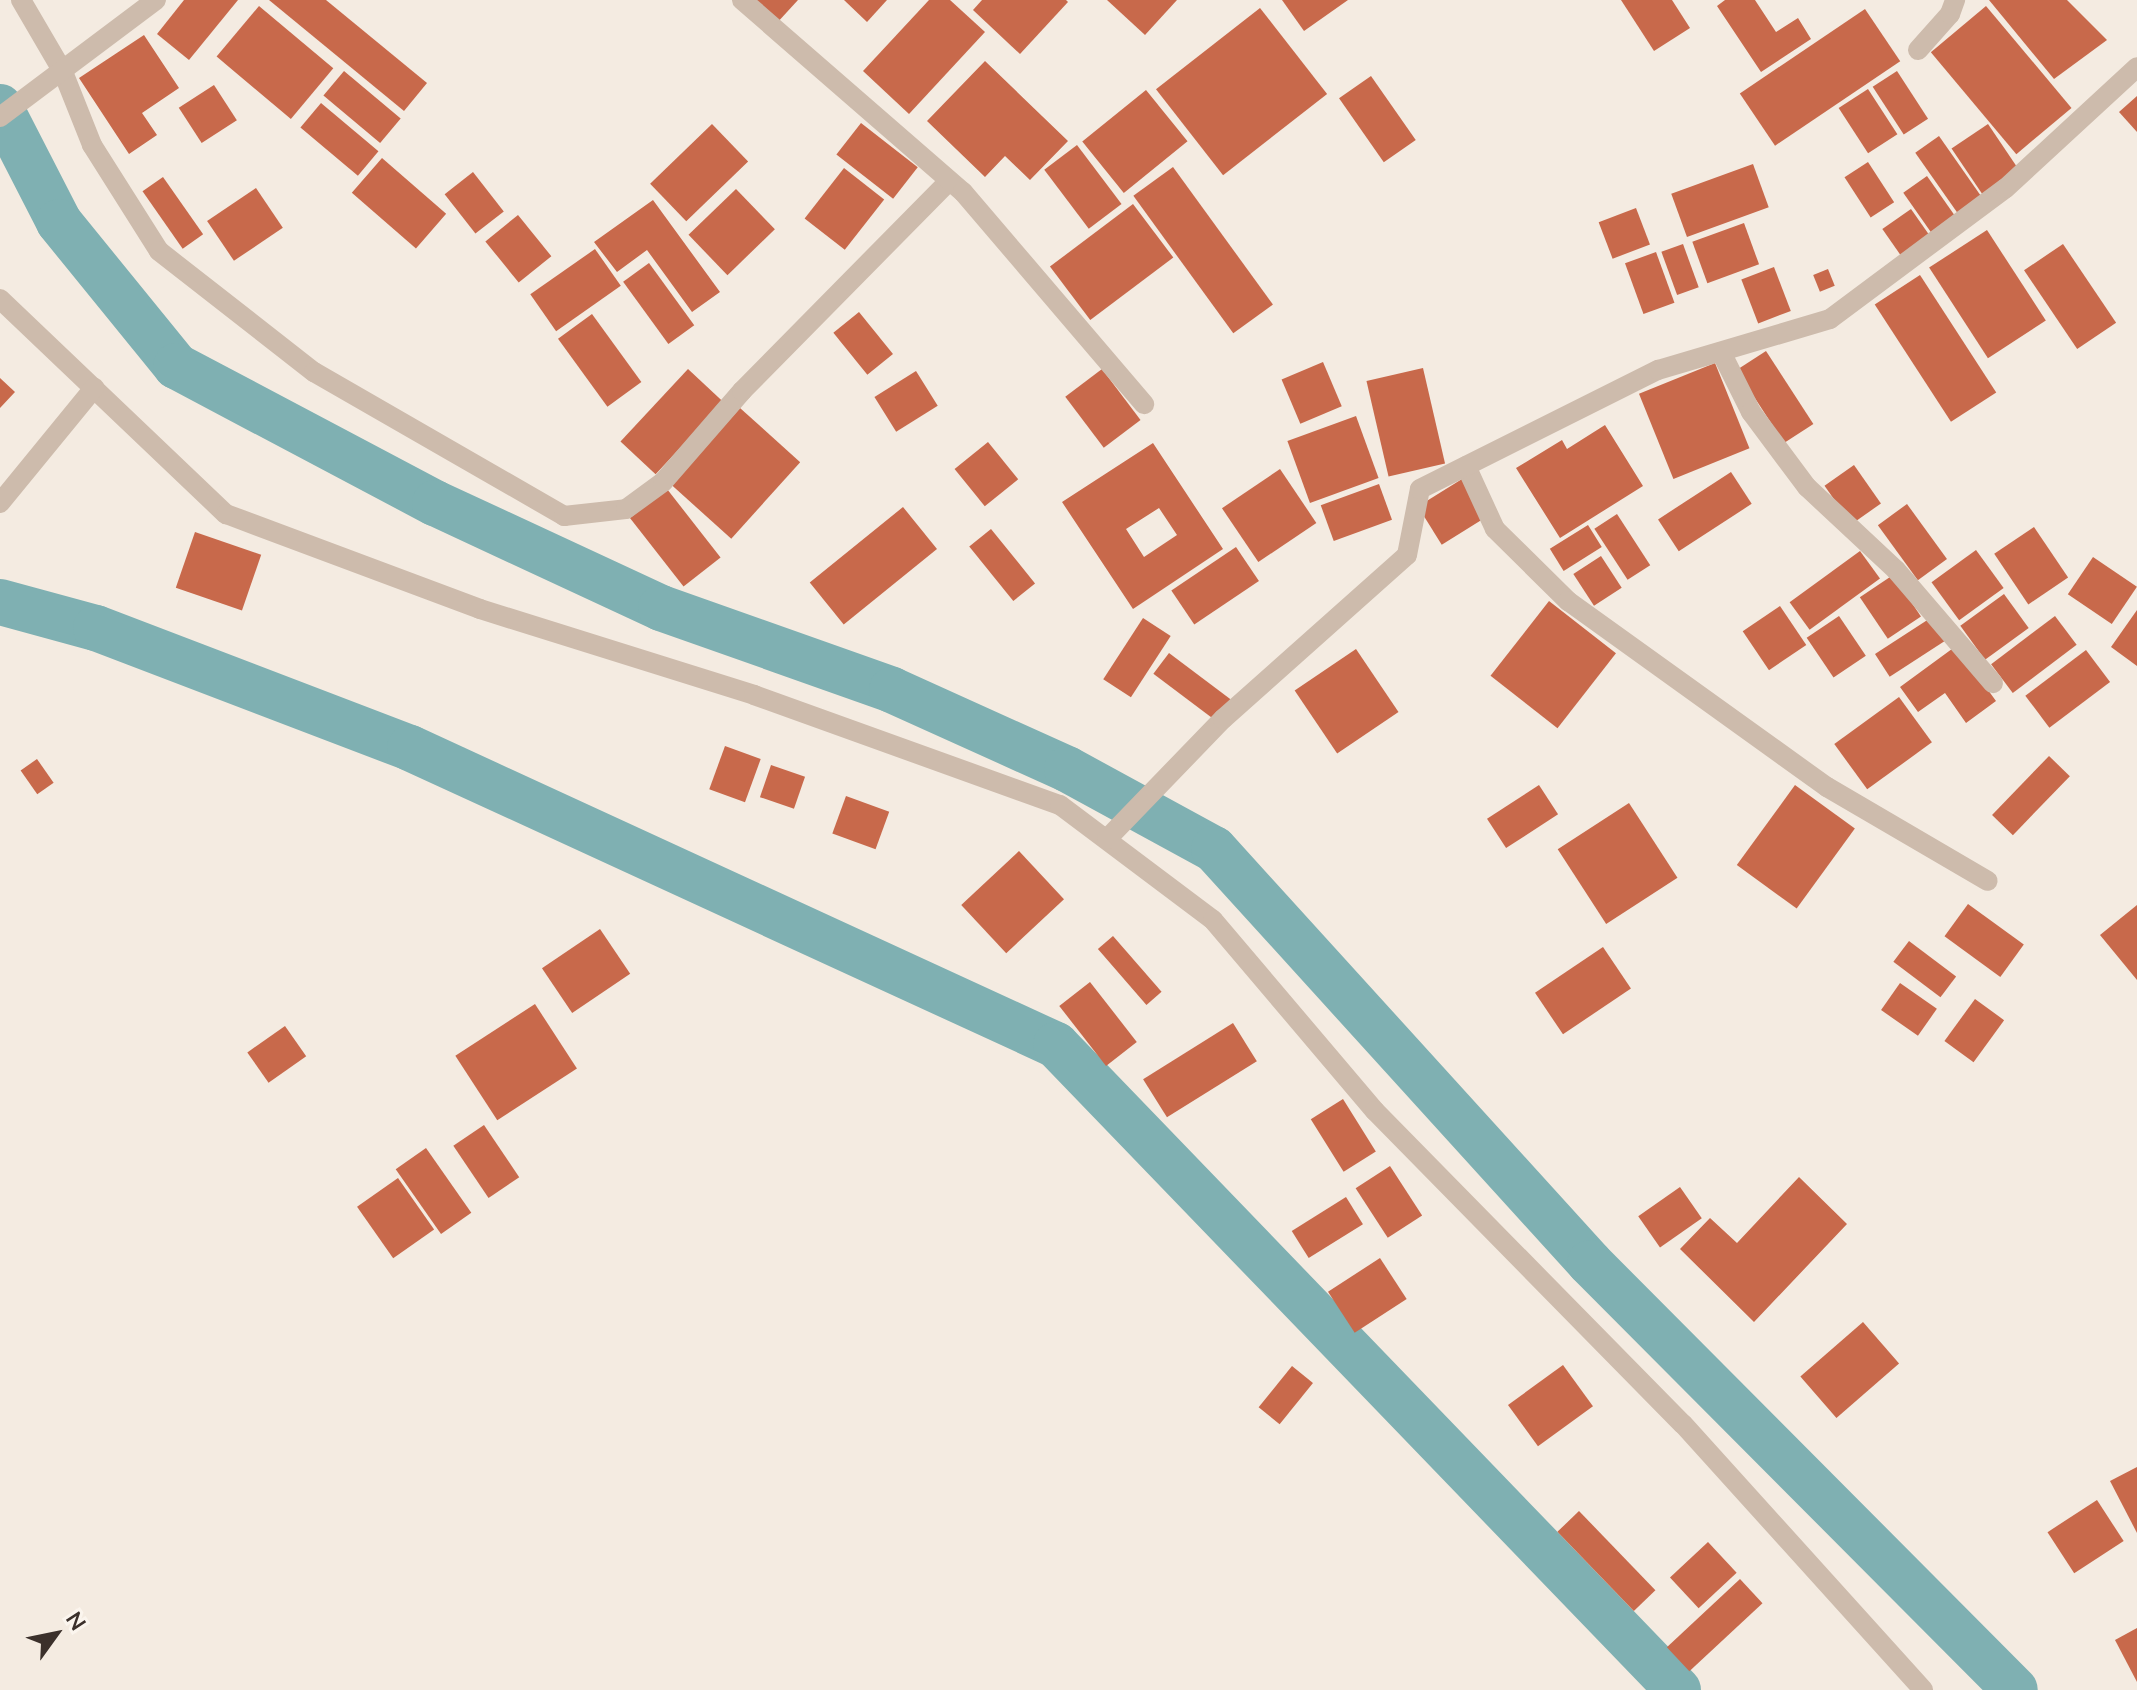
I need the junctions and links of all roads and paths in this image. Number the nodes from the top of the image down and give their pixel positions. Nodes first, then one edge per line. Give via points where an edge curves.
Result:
1 (21, 0) edge
2 (156, 0) edge
3 (742, 0) edge
4 (1955, 0) edge
5 (1918, 50) dead end
6 (2137, 67) edge
7 (56, 77) junction
8 (0, 117) edge
9 (949, 181) junction
10 (0, 299) edge
11 (1721, 352) junction
12 (94, 388) junction
13 (1144, 404) dead end
14 (1466, 466) junction
15 (0, 503) edge
16 (1993, 683) dead end
17 (1107, 839) junction
18 (1988, 881) dead end
19 (1923, 1690) edge

1 - 7 street
2 - 7 street
3 - 9 street
4 - 5 street via 1950,14
6 - 11 street via 2006,188 1830,319
7 - 8 street
7 - 9 street via 159,251 314,372 564,516 626,509 663,482 742,391
9 - 13 street via 1072,315
10 - 12 street
11 - 14 street via 1658,370
11 - 16 street via 1751,412 1807,487 1896,570
12 - 15 street
12 - 17 street via 226,514 480,609 754,695 1060,805
14 - 17 street via 1420,489 1407,555 1223,719
14 - 18 street via 1495,529 1568,601 1827,787
17 - 19 street via 1213,920 1375,1111 1683,1424

